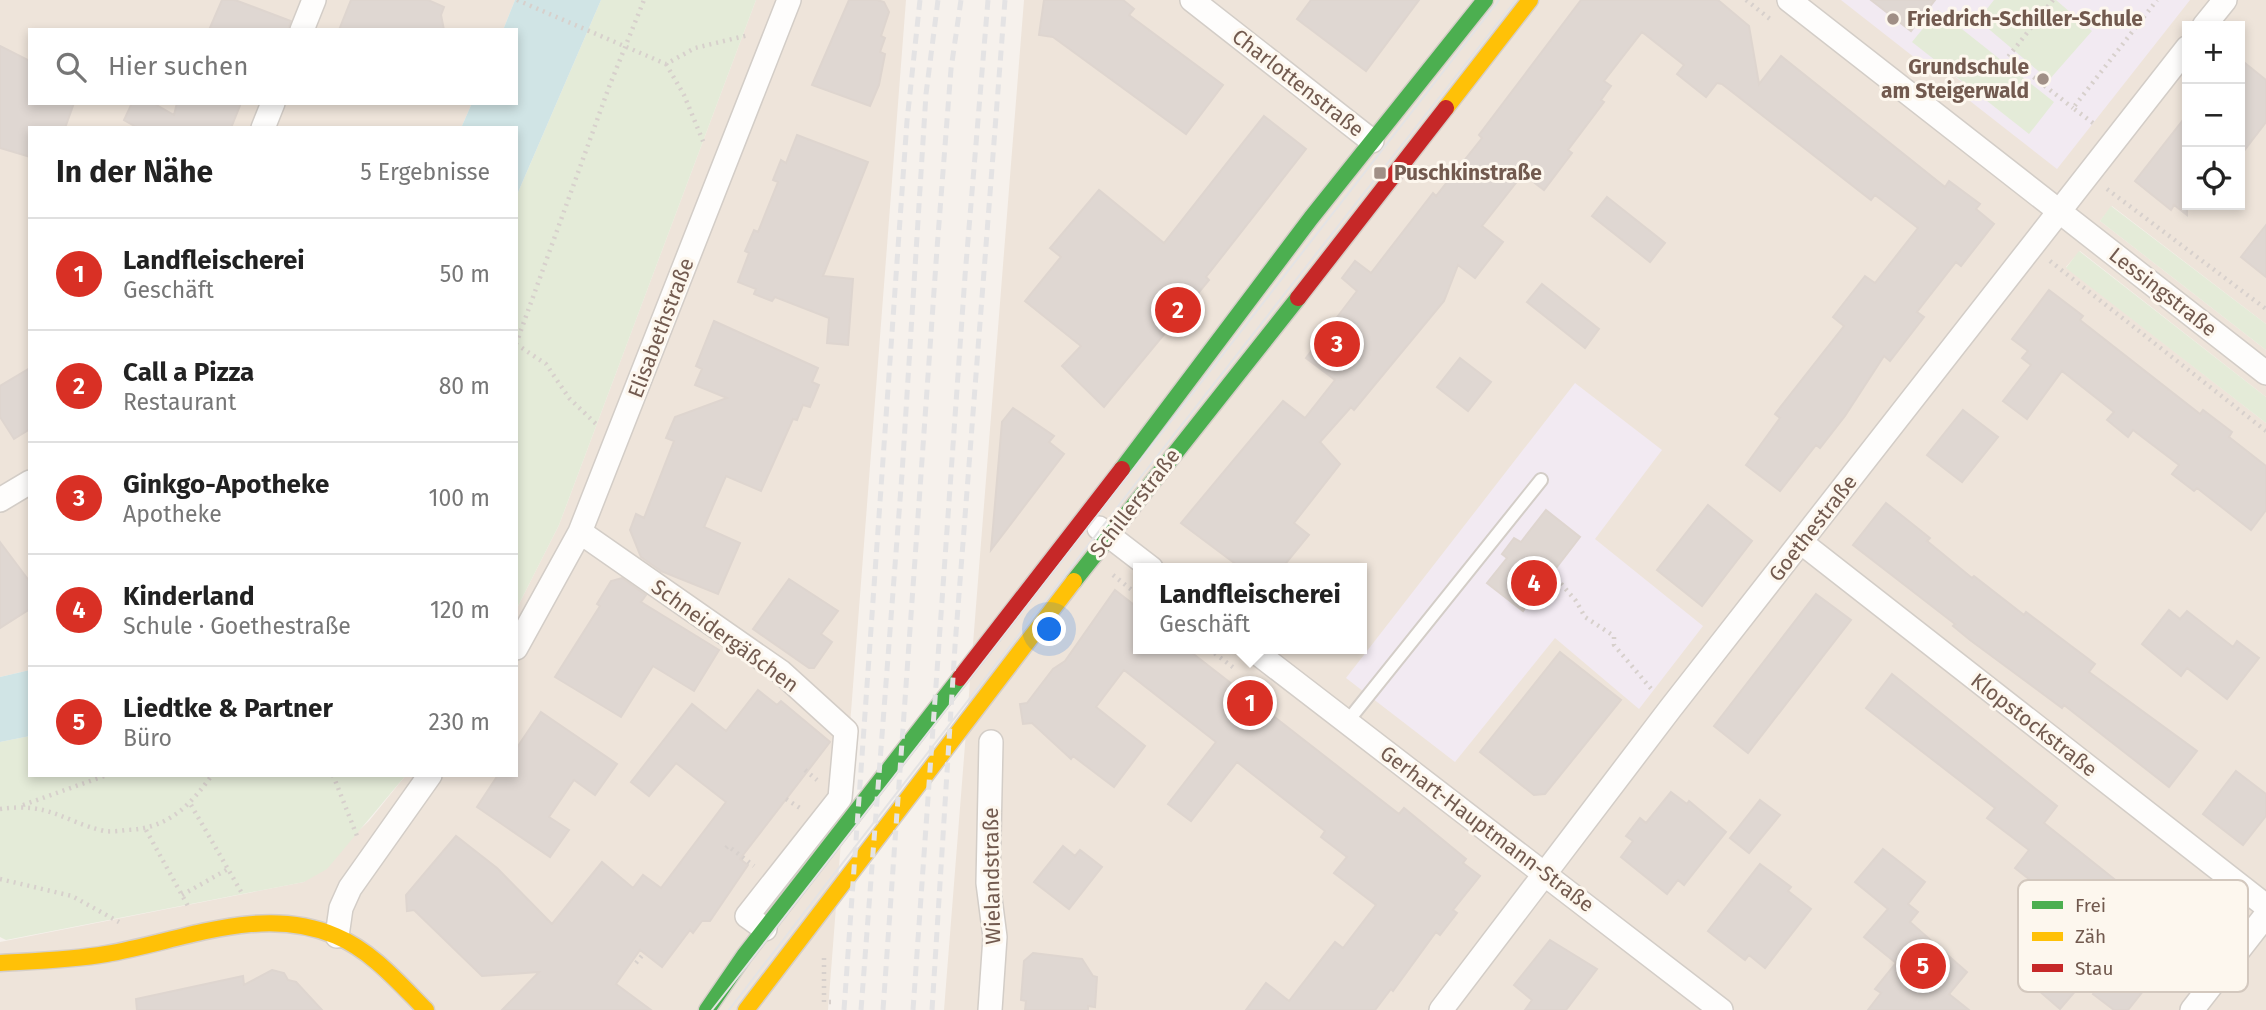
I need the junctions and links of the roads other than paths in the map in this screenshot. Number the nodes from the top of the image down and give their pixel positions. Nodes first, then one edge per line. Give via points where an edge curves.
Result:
1 (314, 0) edge
2 (789, 0) edge
3 (1192, 0) edge
4 (1485, 0) edge
5 (1530, 0) edge
6 (1789, 0) edge
7 (2225, 0) edge
8 (2208, 21) edge
9 (303, 28) edge
10 (2182, 55) edge
11 (272, 105) edge
12 (264, 126) edge
13 (1371, 141) junction
14 (2061, 211) junction
15 (2266, 373) edge
16 (1541, 480) dead end
17 (28, 483) edge
18 (0, 500) edge
19 (1086, 517) junction
20 (580, 532) junction
21 (1109, 536) junction
22 (1802, 543) junction
23 (1144, 563) edge
24 (518, 644) edge
25 (1259, 654) edge
26 (1347, 722) junction
27 (991, 742) dead end
28 (429, 777) edge
29 (1546, 873) junction
30 (2233, 880) edge
31 (2248, 892) edge
32 (2266, 906) edge
33 (2266, 915) edge
34 (765, 929) junction
35 (337, 936) junction
36 (2248, 938) edge
37 (117, 951) junction
38 (0, 963) edge
39 (0, 979) edge
40 (2206, 992) edge
41 (426, 1010) edge
42 (707, 1010) edge
43 (746, 1010) edge
44 (990, 1010) edge
45 (1441, 1010) edge
46 (1720, 1010) edge
47 (2192, 1010) edge

1 - 9 street
2 - 20 street, Elisabethstraße
3 - 13 street, Charlottenstraße
4 - 13 main road, Schillerstraße
5 - 21 main road, Schillerstraße
6 - 14 street
7 - 8 street
10 - 14 street, Goethestraße
11 - 12 street
13 - 19 main road, Schillerstraße
14 - 15 street, Lessingstraße
14 - 22 street, Goethestraße
16 - 26 lane
17 - 18 street
19 - 21 street
19 - 34 main road, Schillerstraße
20 - 24 street, Elisabethstraße
20 - 34 street, Schneidergäßchen via 781,672 846,731 841,797 747,916
21 - 23 street
21 - 43 main road, Schillerstraße
22 - 29 street, Goethestraße
22 - 30 street, Klopstockstraße
25 - 26 street, Gerhart-Hauptmann-Straße
26 - 29 street, Gerhart-Hauptmann-Straße
27 - 44 street, Wielandstraße via 988,883 995,937
28 - 35 street via 351,888 341,908
29 - 45 street, Goethestraße
29 - 46 street, Gerhart-Hauptmann-Straße
31 - 32 street, Klopstockstraße
33 - 36 street
34 - 42 main road, Schillerstraße
35 - 37 main road via 277,923 226,927
35 - 41 main road
37 - 38 main road
37 - 39 street
40 - 47 street

